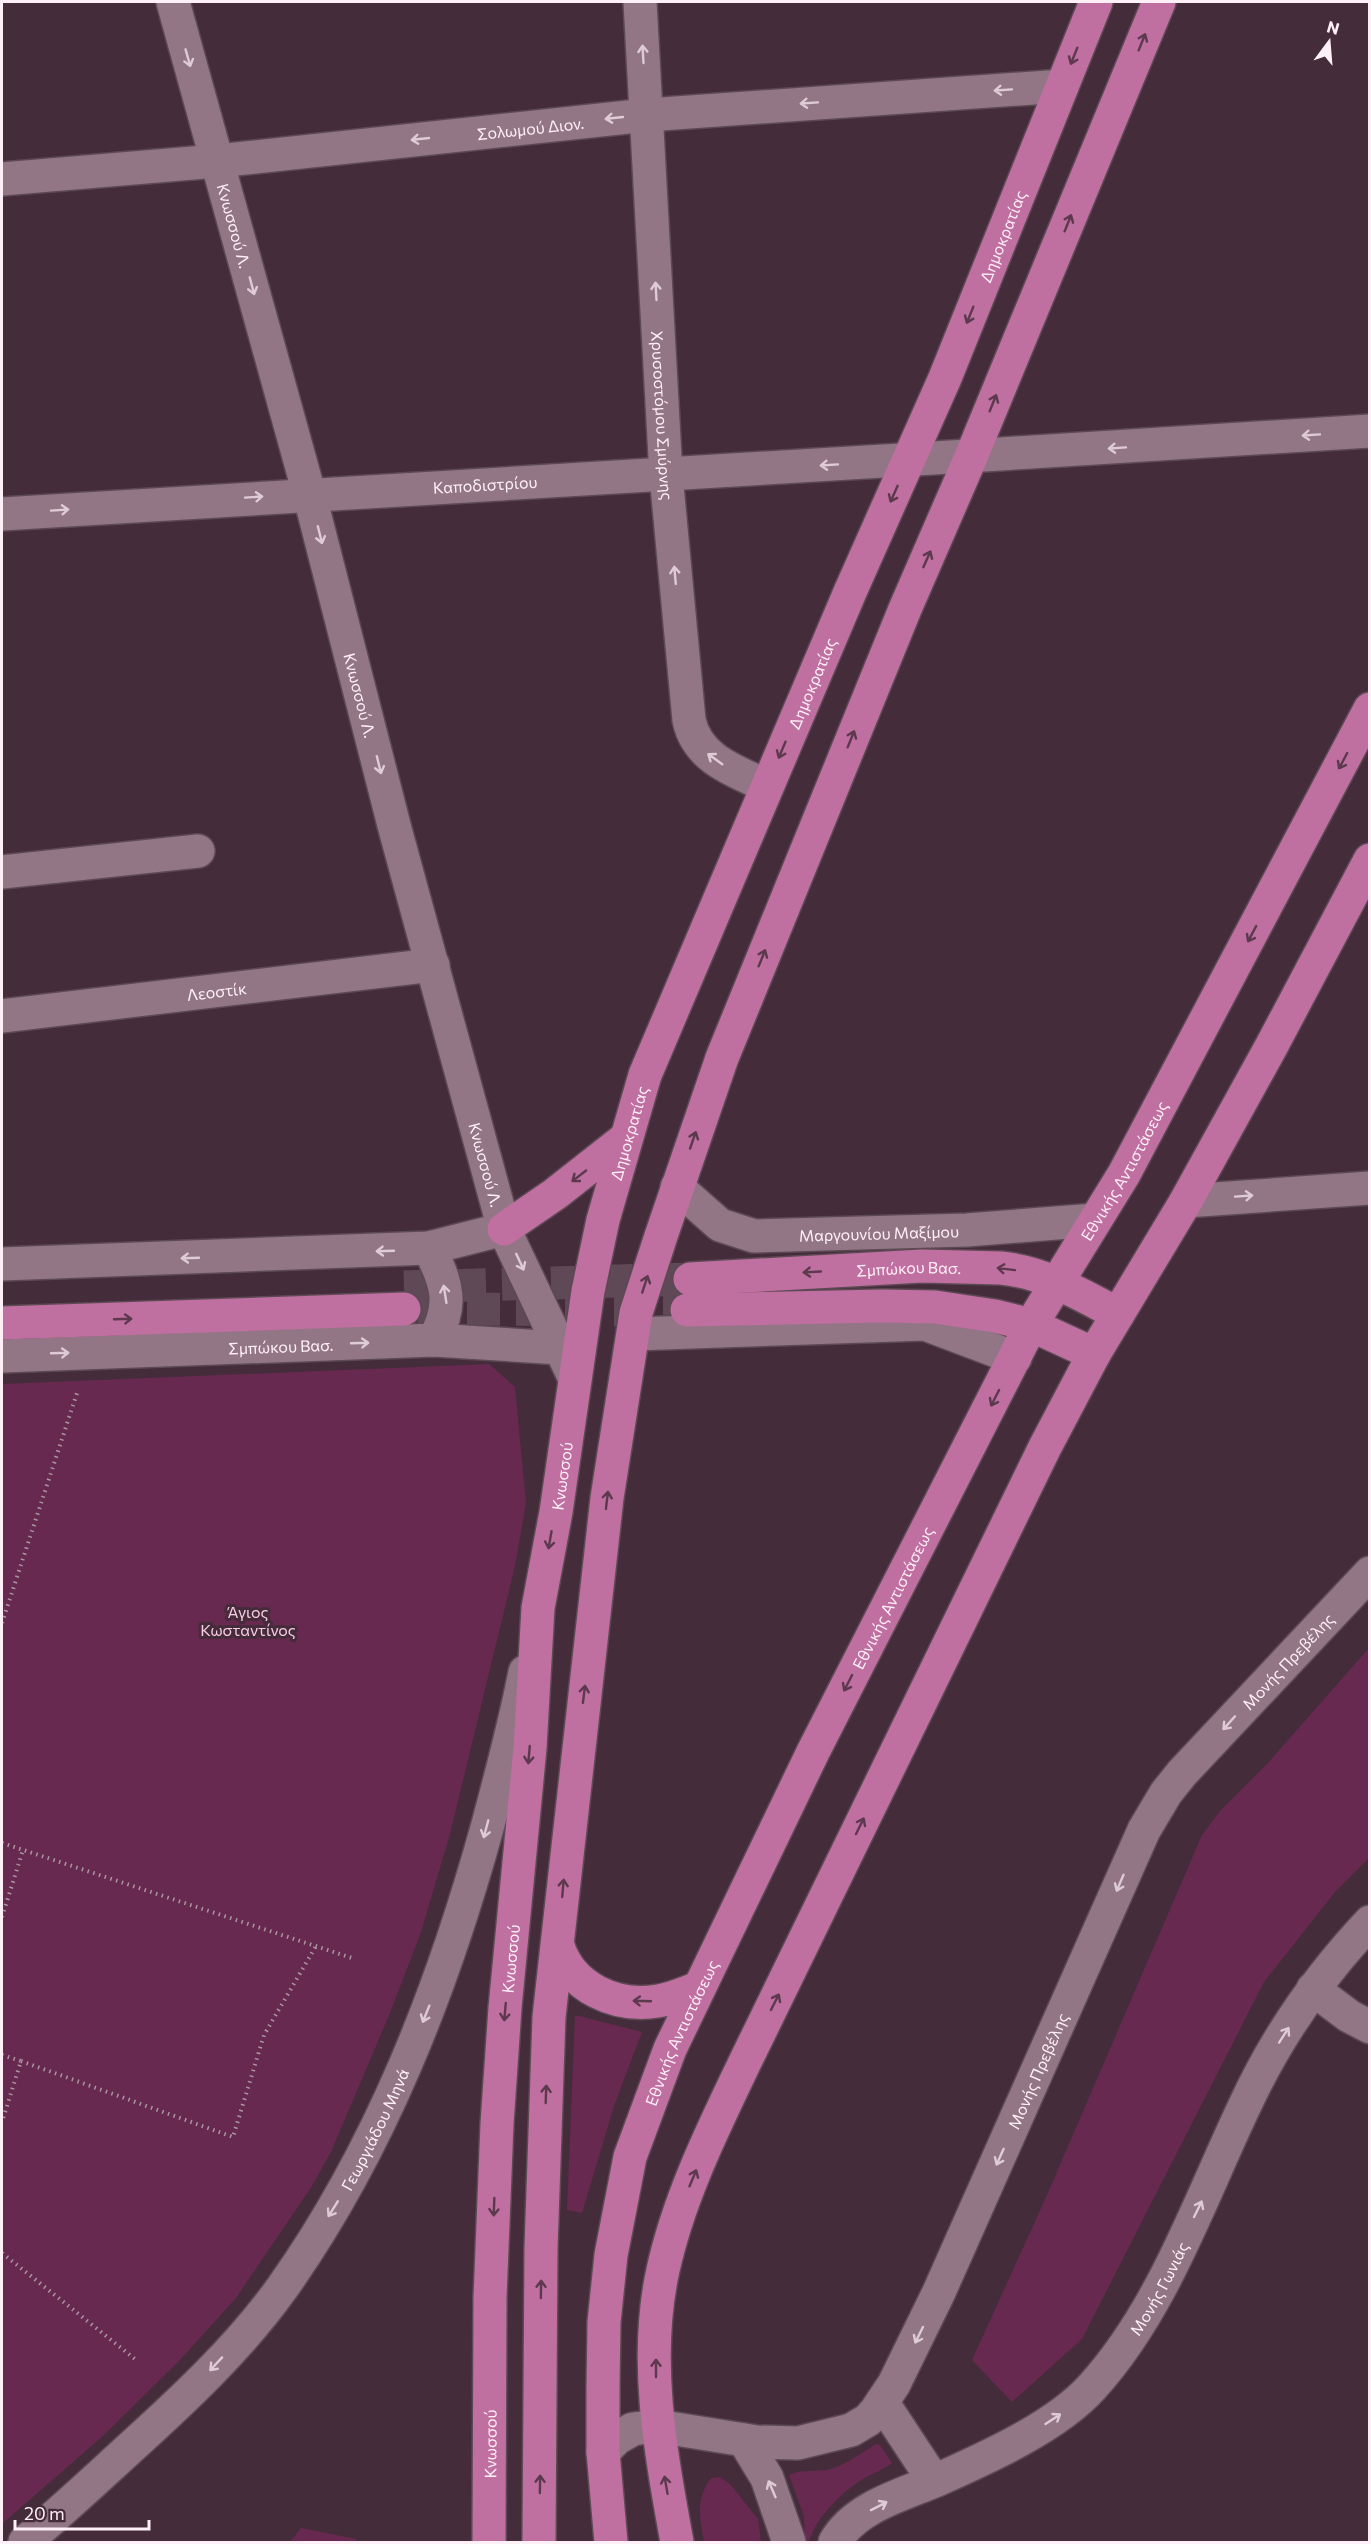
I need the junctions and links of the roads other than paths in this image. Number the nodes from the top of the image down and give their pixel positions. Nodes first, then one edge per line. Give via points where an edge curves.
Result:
1 (172, 2) edge
2 (640, 2) edge
3 (1096, 2) edge
4 (1159, 2) edge
5 (1062, 86) junction
6 (647, 115) junction
7 (217, 161) junction
8 (2, 178) edge
9 (1370, 431) edge
10 (971, 457) junction
11 (909, 460) junction
12 (666, 475) junction
13 (309, 493) junction
14 (2, 514) edge
15 (1370, 709) edge
16 (767, 786) junction
17 (198, 851) dead end
18 (1370, 860) edge
19 (2, 872) edge
20 (433, 965) junction
21 (2, 1016) edge
22 (625, 1139) junction
23 (677, 1187) junction
24 (1370, 1188) edge
25 (1186, 1201) junction
26 (1095, 1220) junction
27 (504, 1229) junction
28 (429, 1248) junction
29 (2, 1264) edge
30 (1056, 1283) junction
31 (2, 1301) edge
32 (1118, 1314) junction
33 (2, 1323) edge
34 (1031, 1325) junction
35 (634, 1334) junction
36 (434, 1340) junction
37 (560, 1348) junction
38 (1094, 1354) junction
39 (2, 1356) edge
40 (1015, 1358) junction
41 (575, 1379) junction
42 (1370, 1573) edge
43 (538, 1608) junction
44 (1370, 1922) edge
45 (558, 1946) junction
46 (698, 1988) junction
47 (1313, 1989) junction
48 (1370, 2027) edge
49 (882, 2402) junction
50 (657, 2426) junction
51 (744, 2440) junction
52 (603, 2452) junction
53 (934, 2481) junction
54 (25, 2542) edge
55 (489, 2542) edge
56 (539, 2542) edge
57 (611, 2542) edge
58 (677, 2542) edge
59 (789, 2542) edge
60 (834, 2542) edge

1 -> 7 street, Κνωσσού Λ.
6 -> 2 street, Χρυσοστόμου Σμύρνης
3 -> 5 main road, Δημοκρατίας
10 -> 4 main road
5 -> 6 street, Σολωμού Διον.
5 -> 11 main road, Δημοκρατίας
6 -> 7 street, Σολωμού Διον.
12 -> 6 street, Χρυσοστόμου Σμύρνης
7 - 8 street, Σολωμού Διον.
7 -> 13 street, Κνωσσού Λ.
9 -> 10 street, Καποδιστρίου
10 - 11 street, Καποδιστρίου
23 -> 10 main road via 722,1058 900,619
11 -> 12 street, Καποδιστρίου
11 -> 16 main road, Δημοκρατίας
12 - 13 street, Καποδιστρίου
16 -> 12 street, Χρυσοστόμου Σμύρνης via 712,758 690,728
14 -> 13 street, Καποδιστρίου
13 -> 20 street, Κνωσσού Λ.
15 -> 26 main road, Εθνικής Αντιστάσεως via 1124,1174
16 - 22 main road, Δημοκρατίας via 645,1075
17 - 19 street
18 - 25 main road
20 - 21 street, Λεοστίκ
20 - 27 street, Κνωσσού Λ.
22 -> 27 main road
22 - 41 main road, Δημοκρατίας via 594,1263
23 - 26 street, Μαργουνίου Μαξίμου via 720,1225 754,1236 967,1230
35 -> 23 main road via 643,1291
25 -> 24 street
25 - 32 main road
26 - 30 main road, Εθνικής Αντιστάσεως
27 - 28 street
27 -> 37 street, Κνωσσού Λ.
28 -> 29 street
36 -> 28 street via 448,1299
30 - 32 main road, Σμπώκου Βασ.
30 - 34 main road, Εθνικής Αντιστάσεως
30 -> 34 main road, Σμπώκου Βασ. via 1014,1269 905,1266 688,1294 920,1306
33 -> 31 main road, Σμπώκου Βασ. via 404,1298
32 - 38 main road
34 - 38 main road, Σμπώκου Βασ.
34 - 40 main road, Εθνικής Αντιστάσεως
35 - 40 street via 926,1324
45 -> 35 main road via 607,1498
36 - 37 street, Σμπώκου Βασ.
39 -> 36 street, Σμπώκου Βασ.
37 - 41 street, Κνωσσού Λ.
50 -> 38 main road via 658,2306 663,2271 684,2198 720,2114 947,1646
40 -> 46 main road, Εθνικής Αντιστάσεως via 813,1752
41 -> 43 main road, Κνωσσού
42 -> 49 street, Μονής Πρεβέλης via 1182,1773 1156,1808 1132,1854 939,2292
43 -> 54 street, Γεωργιάδου Μηνά via 498,1785 456,1930 409,2056 362,2160 294,2271 248,2330 166,2415
43 -> 55 main road, Κνωσσού via 530,1748 497,2124 490,2318
44 - 47 street, Μονής Γωνιάς
46 -> 45 main road via 657,2001 609,1997 585,1986 562,1959
56 -> 45 main road via 541,2248 549,2017
46 - 52 main road, Εθνικής Αντιστάσεως via 642,2120 615,2226 604,2322
47 - 48 street
53 -> 47 street, Μονής Γωνιάς via 1061,2414 1109,2366 1138,2326 1245,2105
49 - 51 street, Μονής Πρεβέλης via 868,2420 836,2436 798,2443
49 - 53 street
50 - 51 street, Μονής Πρεβέλης
50 - 52 street via 633,2429
58 -> 50 main road
59 -> 51 street via 767,2478
52 - 57 main road, Εθνικής Αντιστάσεως
60 -> 53 street, Μονής Γωνιάς via 858,2517

